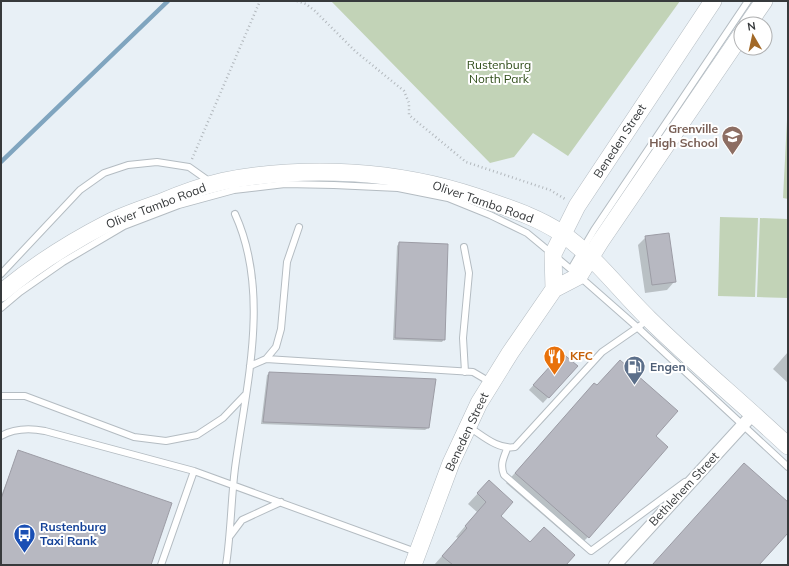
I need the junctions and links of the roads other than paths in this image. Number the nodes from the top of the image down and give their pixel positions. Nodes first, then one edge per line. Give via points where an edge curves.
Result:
1 (713, 1) edge
2 (748, 1) edge
3 (764, 1) edge
4 (754, 16) edge
5 (733, 47) edge
6 (206, 179) dead end
7 (235, 214) dead end
8 (299, 227) dead end
9 (562, 233) junction
10 (464, 247) dead end
11 (553, 254) junction
12 (587, 254) junction
13 (575, 272) junction
14 (1, 274) edge
15 (554, 289) junction
16 (1, 293) edge
17 (1, 308) edge
18 (643, 323) junction
19 (266, 359) junction
20 (250, 366) junction
21 (465, 372) junction
22 (491, 382) junction
23 (245, 394) junction
24 (1, 396) edge
25 (748, 420) junction
26 (467, 426) junction
27 (1, 436) edge
28 (788, 446) edge
29 (507, 449) junction
30 (788, 467) edge
31 (702, 469) junction
32 (194, 471) junction
33 (233, 484) junction
34 (281, 502) junction
35 (230, 536) junction
36 (415, 559) edge
37 (161, 565) edge
38 (226, 565) edge
39 (615, 565) edge

1 - 9 main road, Beneden Street via 577,206
2 - 12 lane via 594,230
3 - 4 main road
5 - 12 main road via 600,242
6 - 14 lane via 189,167 157,162 128,165 104,173 80,190
7 - 20 lane via 248,248 255,303
8 - 19 lane via 287,262 281,329 276,347
9 - 11 main road, Beneden Street
9 - 12 main road, Oliver Tambo Road
9 - 16 main road, Oliver Tambo Road via 530,217 447,187 401,177 342,173 282,173 223,181 109,222 59,252
10 - 21 lane via 469,273 463,338
11 - 13 lane
11 - 15 main road, Beneden Street
11 - 17 lane via 527,233 490,214 448,198 398,188 285,184 234,190 179,205 124,226 62,262
12 - 13 main road
12 - 18 main road, Oliver Tambo Road
13 - 15 main road, Beneden Street
13 - 18 lane
15 - 22 main road, Beneden Street
18 - 25 main road, Oliver Tambo Road
18 - 29 lane via 602,352 515,447
19 - 20 lane
19 - 21 lane
20 - 23 lane
21 - 22 lane via 473,372
22 - 26 main road, Beneden Street
23 - 24 lane via 223,418 197,435 166,441 134,437 25,396
23 - 33 lane
25 - 28 main road, Oliver Tambo Road
25 - 30 lane
25 - 31 street, Bethlehem Street
26 - 29 lane
26 - 36 main road, Beneden Street
27 - 32 lane via 18,430 38,430
29 - 31 lane via 501,468 504,475 591,551
31 - 39 street, Bethlehem Street
32 - 33 lane
32 - 37 lane
33 - 34 lane
33 - 35 lane
34 - 35 lane via 242,520
34 - 36 lane
35 - 38 lane

